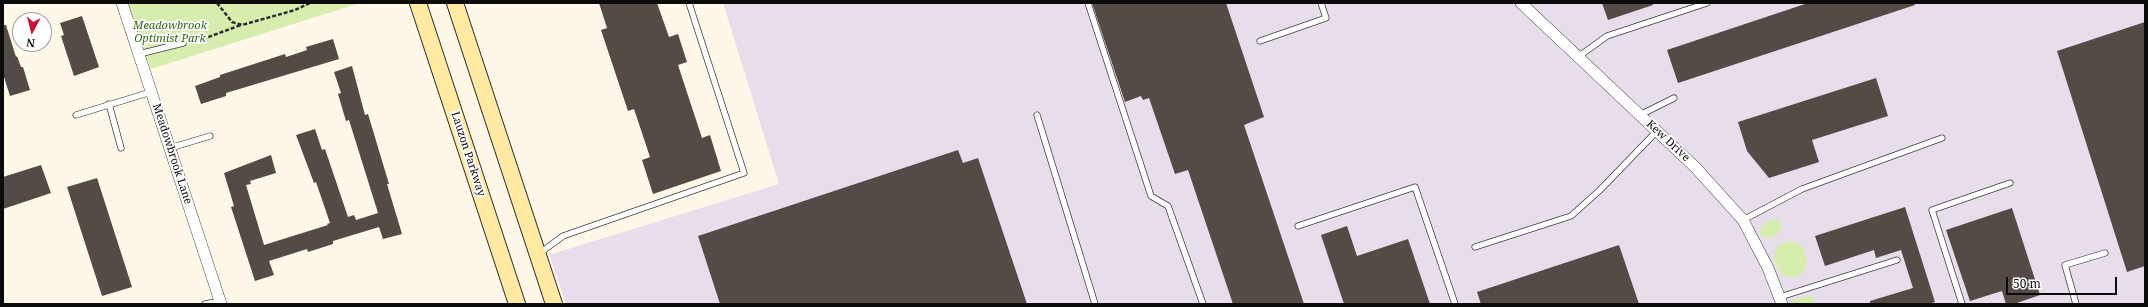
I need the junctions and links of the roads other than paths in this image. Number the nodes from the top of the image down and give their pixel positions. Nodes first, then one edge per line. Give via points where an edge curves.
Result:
1 (122, 3) edge
2 (418, 3) edge
3 (455, 3) edge
4 (689, 3) edge
5 (1088, 3) edge
6 (1321, 3) edge
7 (1521, 3) edge
8 (1707, 3) edge
9 (1260, 41) dead end
10 (183, 43) dead end
11 (139, 54) junction
12 (1578, 57) junction
13 (151, 92) junction
14 (1674, 98) dead end
15 (110, 104) junction
16 (76, 114) dead end
17 (1037, 115) dead end
18 (1640, 115) junction
19 (1657, 131) junction
20 (210, 136) dead end
21 (1942, 138) dead end
22 (121, 148) dead end
23 (170, 148) junction
24 (2010, 184) dead end
25 (1743, 220) junction
26 (1298, 226) dead end
27 (1474, 247) dead end
28 (2105, 253) dead end
29 (538, 255) junction
30 (1896, 260) dead end
31 (1781, 301) edge
32 (220, 303) edge
33 (205, 304) edge
34 (517, 304) edge
35 (554, 304) edge
36 (1096, 304) edge
37 (1204, 304) edge
38 (1455, 304) edge
39 (1962, 304) edge
40 (2076, 304) edge

1 - 11 street, Meadowbrook Lane
2 - 34 main road, Lauzon Parkway
3 - 29 main road
4 - 29 lane via 744,173 563,236
5 - 37 lane via 1151,196 1168,206
6 - 9 lane via 1326,18
7 - 12 street, Kew Drive
8 - 12 lane via 1607,36
10 - 11 lane
11 - 13 street, Meadowbrook Lane
12 - 18 street, Kew Drive
13 - 15 lane
13 - 23 street, Meadowbrook Lane
14 - 18 lane
15 - 16 lane
15 - 22 lane
17 - 36 lane
18 - 19 street, Kew Drive
19 - 25 street, Kew Drive via 1696,168
19 - 27 lane via 1571,216
20 - 23 lane
21 - 25 lane via 1802,189
23 - 32 street, Meadowbrook Lane
24 - 39 lane via 1932,210
25 - 31 street, Kew Drive via 1768,268
26 - 38 lane via 1415,187
28 - 40 lane via 2065,265
29 - 35 main road
30 - 31 lane
32 - 33 lane

